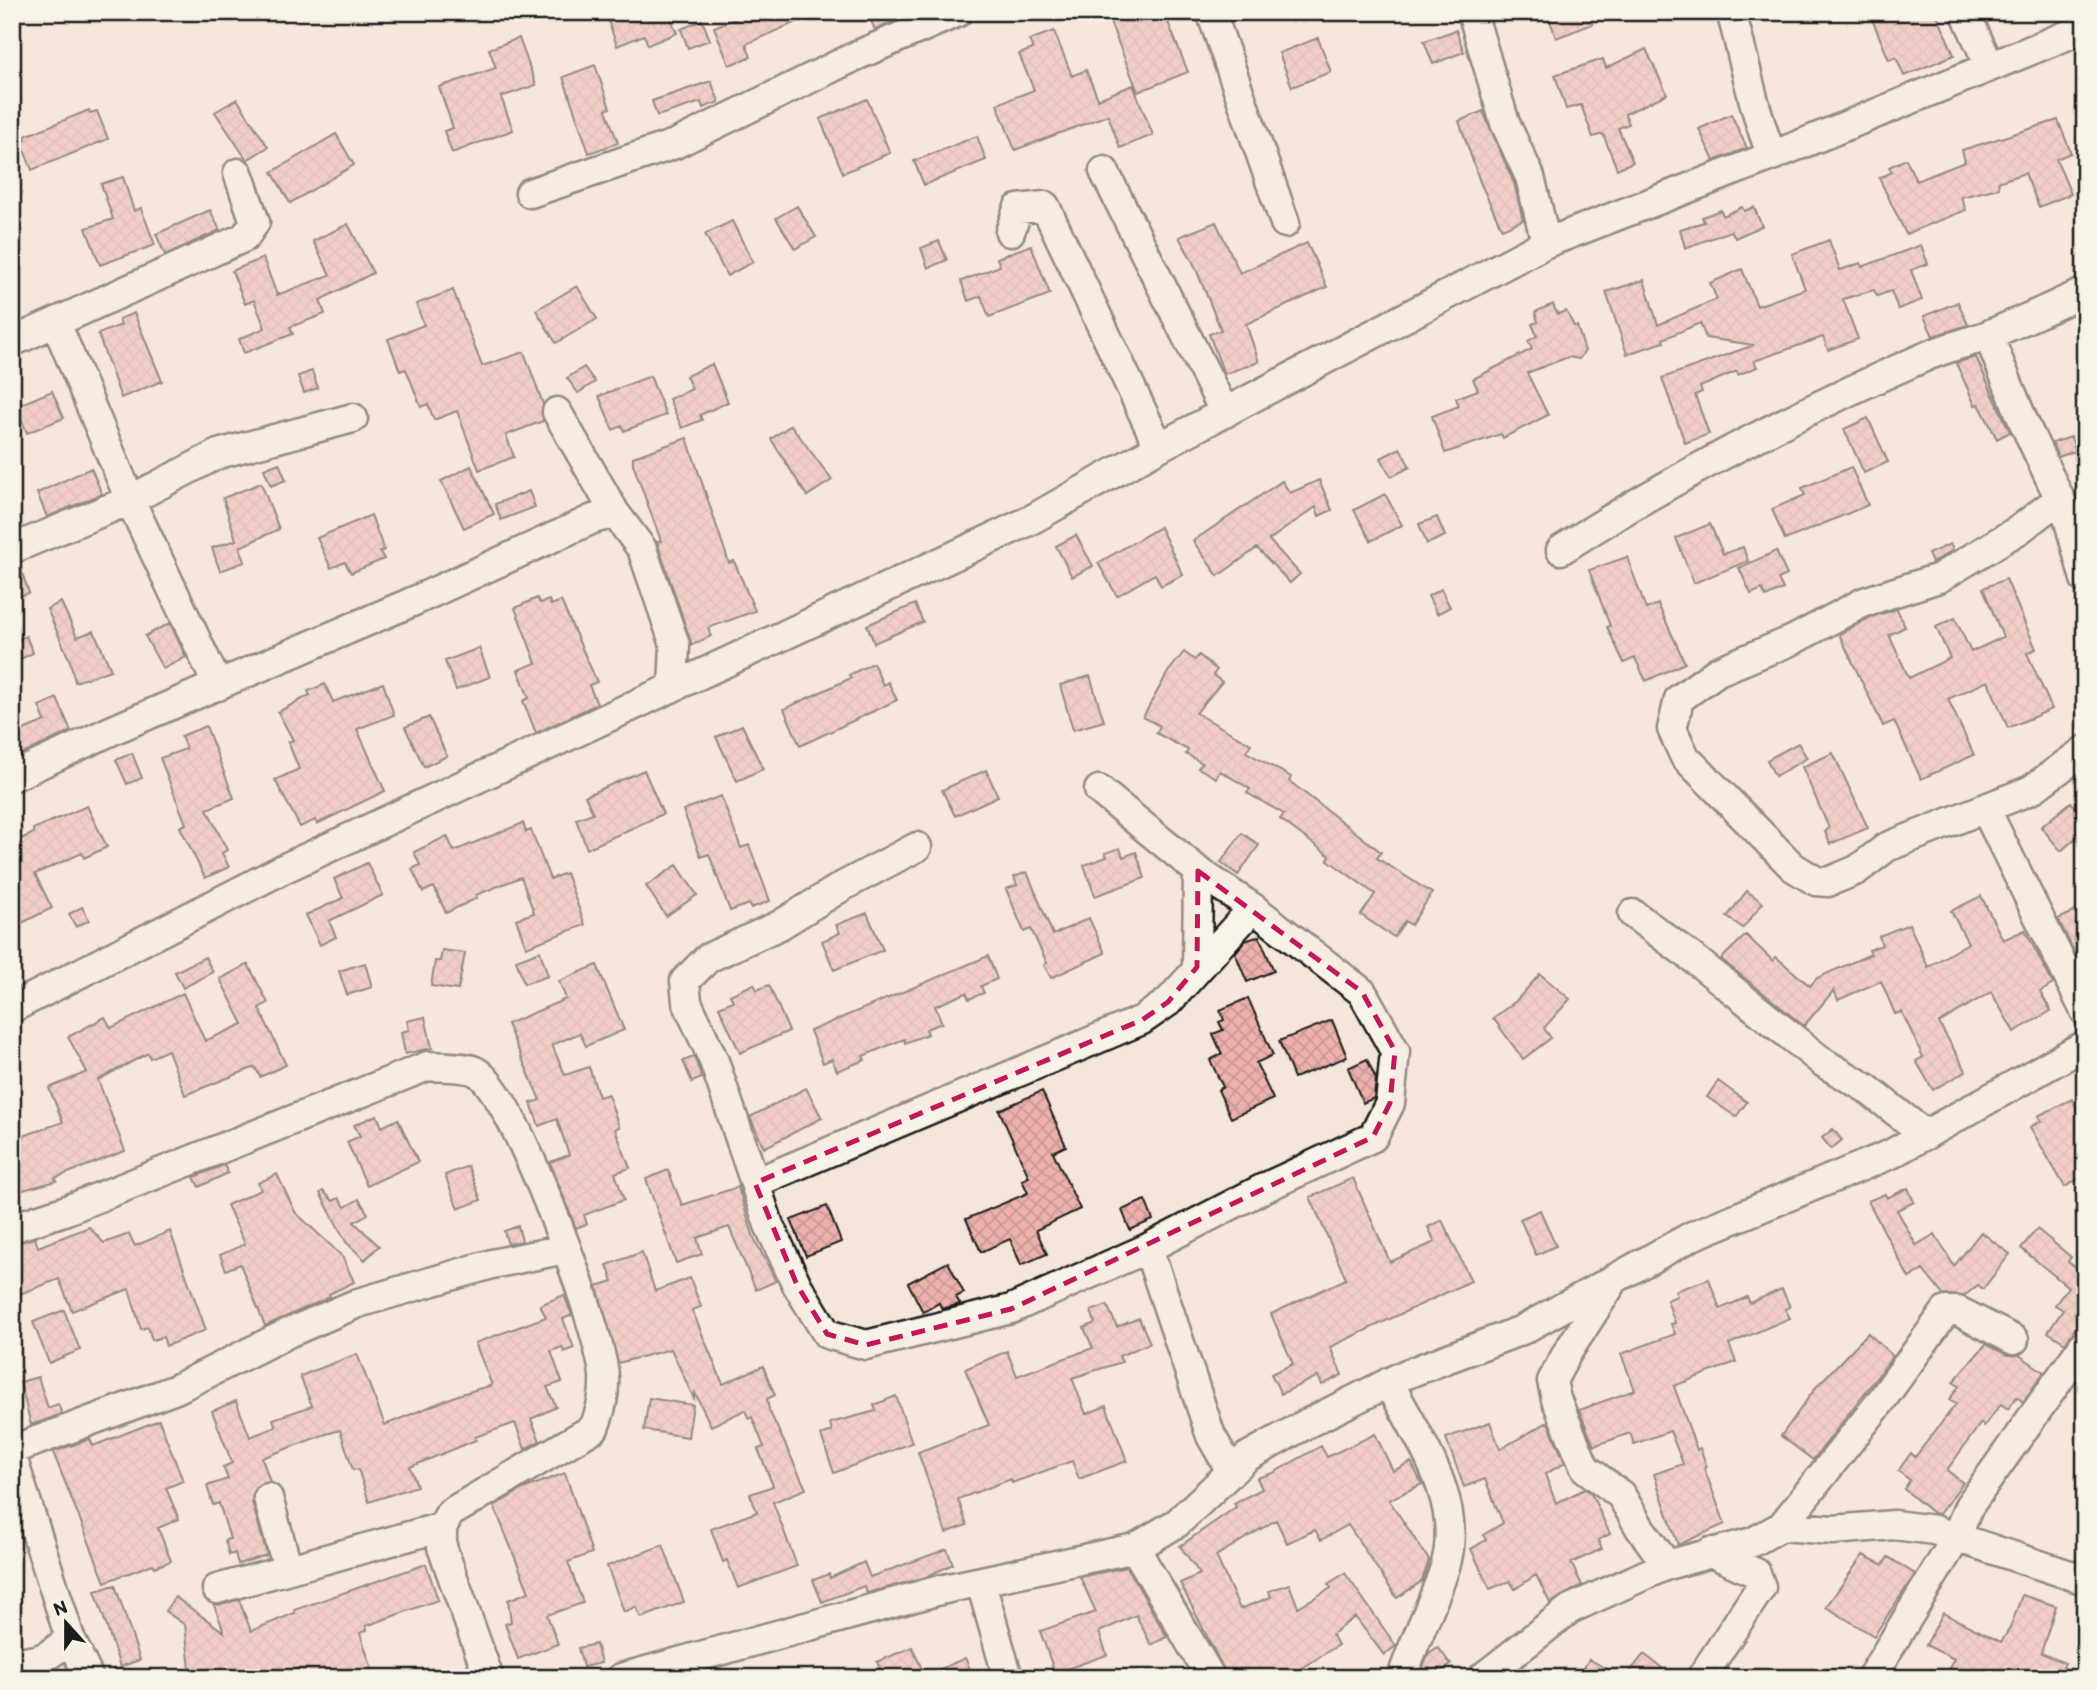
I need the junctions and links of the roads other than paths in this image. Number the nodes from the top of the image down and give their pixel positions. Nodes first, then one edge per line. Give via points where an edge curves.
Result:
1 (958, 12) edge
2 (1211, 12) edge
3 (1472, 12) edge
4 (1731, 12) edge
5 (1965, 12) edge
6 (2085, 28) edge
7 (1990, 66) junction
8 (1772, 156) junction
9 (1104, 172) dead end
10 (238, 173) dead end
11 (530, 193) dead end
12 (1285, 223) dead end
13 (1010, 232) dead end
14 (1546, 243) junction
15 (2085, 292) edge
16 (56, 323) junction
17 (1988, 335) junction
18 (12, 342) edge
19 (557, 412) dead end
20 (1225, 413) junction
21 (353, 418) dead end
22 (1159, 447) junction
23 (2060, 498) junction
24 (130, 500) junction
25 (615, 513) junction
26 (12, 549) edge
27 (1561, 550) dead end
28 (2085, 579) edge
29 (218, 686) junction
30 (673, 687) junction
31 (2085, 750) edge
32 (12, 777) edge
33 (1099, 790) dead end
34 (1986, 810) junction
35 (917, 847) dead end
36 (1198, 871) junction
37 (1253, 908) junction
38 (1633, 914) dead end
39 (1197, 967) junction
40 (12, 1008) edge
41 (2085, 1011) edge
42 (2085, 1045) edge
43 (1926, 1135) junction
44 (755, 1183) junction
45 (12, 1227) edge
46 (1148, 1248) junction
47 (565, 1249) junction
48 (1617, 1275) junction
49 (2014, 1340) dead end
50 (2085, 1343) edge
51 (1389, 1382) junction
52 (12, 1450) edge
53 (12, 1457) edge
54 (1231, 1471) junction
55 (268, 1498) dead end
56 (1782, 1526) junction
57 (442, 1527) junction
58 (1955, 1539) junction
59 (1135, 1548) junction
60 (1710, 1552) junction
61 (1667, 1565) junction
62 (288, 1569) junction
63 (1756, 1573) junction
64 (2085, 1580) edge
65 (981, 1583) junction
66 (217, 1589) dead end
67 (70, 1638) junction
68 (12, 1658) edge
69 (89, 1678) edge
70 (489, 1678) edge
71 (621, 1678) edge
72 (1008, 1678) edge
73 (1211, 1678) edge
74 (1402, 1678) edge
75 (1482, 1678) edge
76 (1686, 1678) edge
77 (1701, 1678) edge
78 (1871, 1678) edge

1 - 11 street via 674,144
2 - 12 street
3 - 14 street via 1505,123 1530,177
4 - 8 street via 1748,70 1754,112
5 - 7 street
6 - 7 street
7 - 8 street
8 - 14 street
9 - 20 street
10 - 16 street via 255,222 245,237
13 - 22 street via 1018,209 1045,206
14 - 20 street
15 - 17 street
16 - 18 street
16 - 24 street
17 - 23 street
17 - 27 street via 1931,354 1709,461 1639,499
19 - 25 street
20 - 22 street
21 - 24 street via 218,454
22 - 30 street via 1030,520
23 - 28 street
23 - 34 street via 2021,529 1939,578 1864,601 1793,640 1718,671 1679,699 1672,729 1685,757 1793,867 1816,881 1845,877 1887,847
24 - 26 street
24 - 29 street
25 - 29 street
25 - 30 street via 642,549 669,625 675,645
29 - 32 street
30 - 40 street via 285,868
31 - 34 street via 2031,790
33 - 36 street
34 - 41 street
35 - 44 street via 780,925 708,958 685,981 687,1002 714,1061
36 - 37 street
36 - 39 street
37 - 39 street
37 - 46 street via 1362,992 1395,1051 1390,1103 1373,1137
38 - 43 street via 1824,1063 1866,1088
39 - 44 street via 1168,1002 1142,1020
42 - 43 street
43 - 48 street via 1831,1180 1692,1236
44 - 46 street via 769,1225 827,1334 866,1345 1011,1309
45 - 47 street via 64,1211 428,1066 476,1071 499,1095
46 - 54 street via 1211,1436
47 - 52 street via 492,1264 358,1303 176,1389
47 - 57 street via 591,1318 604,1374 604,1402 594,1428 450,1513
48 - 51 street via 1522,1330
48 - 61 street via 1552,1381 1585,1468 1621,1495
49 - 56 street via 1958,1311 1946,1311
50 - 58 street via 1969,1506
51 - 54 street via 1247,1457
51 - 74 street via 1447,1497 1451,1532 1446,1564
53 - 67 street
54 - 59 street via 1177,1523
55 - 62 street
56 - 58 street via 1833,1530 1894,1525
56 - 60 street via 1753,1542
57 - 62 street
57 - 70 street via 442,1547
58 - 64 street
58 - 78 street
59 - 65 street
59 - 73 street
60 - 61 street
60 - 63 street
61 - 75 street via 1570,1609
62 - 66 street
63 - 76 street
63 - 77 street via 1761,1587
65 - 71 street via 940,1590
65 - 72 street
67 - 68 street via 46,1658 22,1662
67 - 69 street

